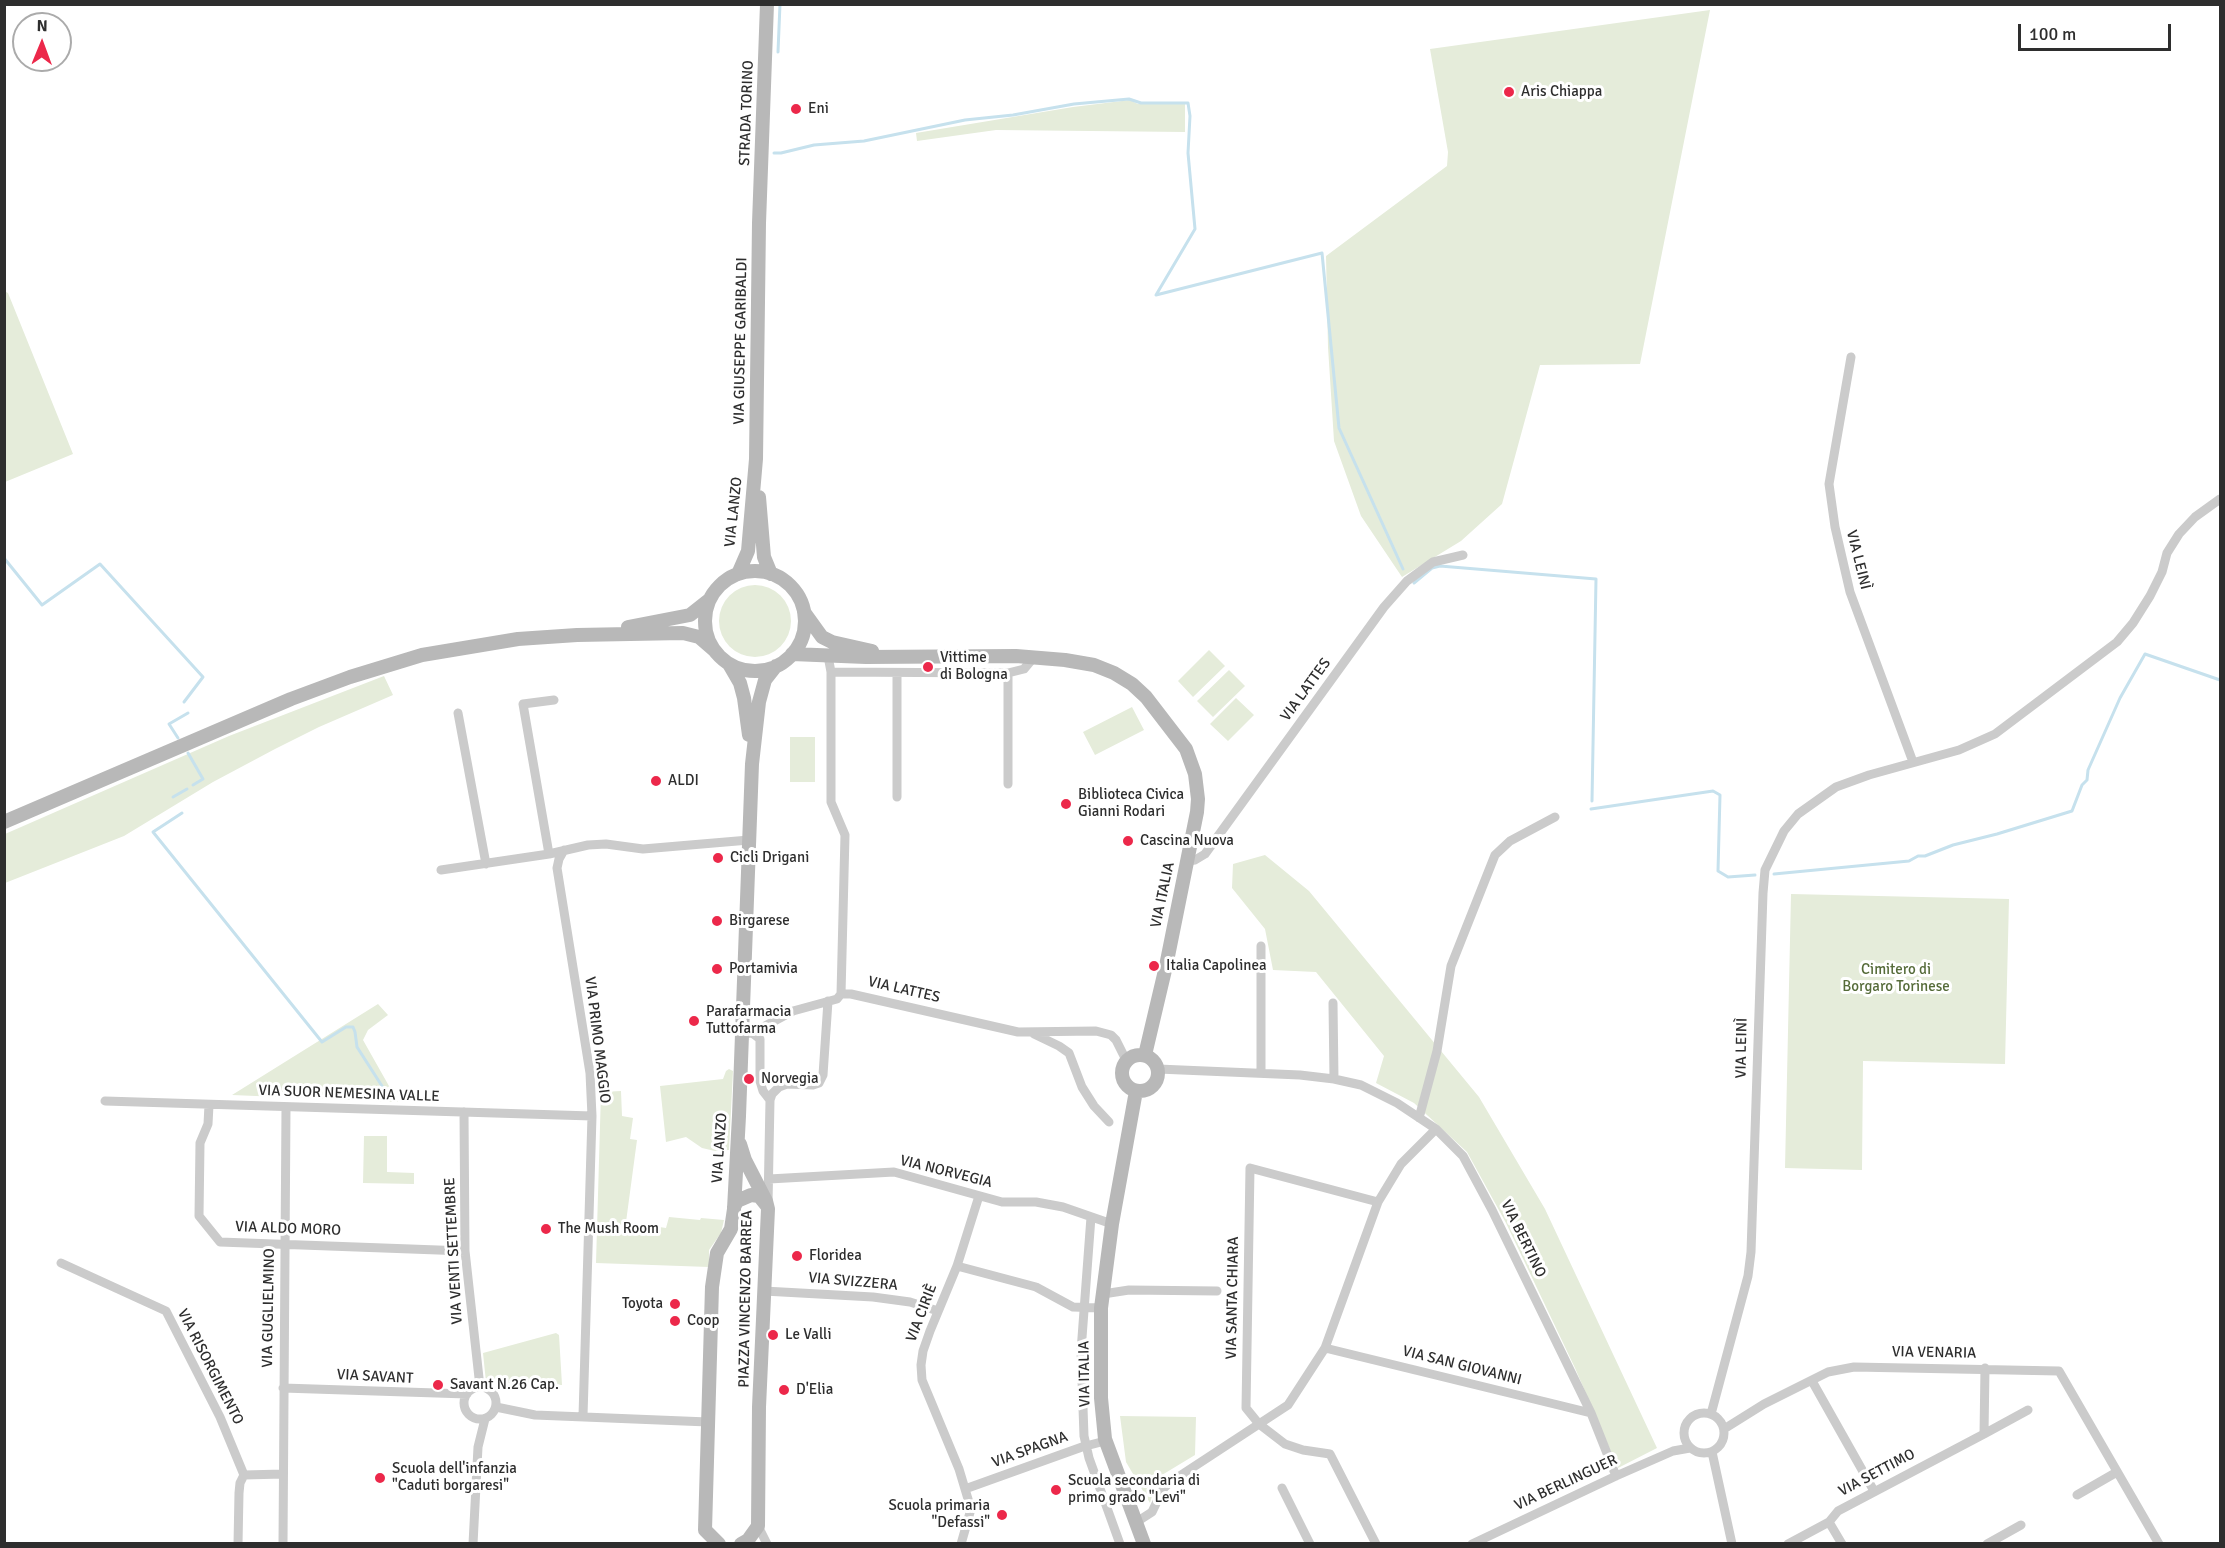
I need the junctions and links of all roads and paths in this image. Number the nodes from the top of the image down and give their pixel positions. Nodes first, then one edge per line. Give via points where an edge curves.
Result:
1 (767, 4) edge
2 (759, 223) joint
3 (1851, 357) dead end
4 (756, 459) junction
5 (2220, 499) edge
6 (1463, 555) dead end
7 (738, 574) junction
8 (771, 574) junction
9 (709, 600) junction
10 (804, 612) junction
11 (577, 635) junction
12 (714, 650) junction
13 (792, 654) junction
14 (828, 656) junction
15 (891, 656) junction
16 (1034, 657) junction
17 (729, 664) junction
18 (776, 666) junction
19 (831, 672) junction
20 (897, 673) junction
21 (1008, 673) junction
22 (554, 700) dead end
23 (458, 713) dead end
24 (1913, 762) junction
25 (752, 764) junction
26 (1008, 784) dead end
27 (897, 797) dead end
28 (1556, 817) dead end
29 (4, 822) edge
30 (749, 840) junction
31 (564, 850) junction
32 (549, 854) junction
33 (1187, 861) junction
34 (486, 864) junction
35 (441, 870) dead end
36 (1261, 946) dead end
37 (841, 994) junction
38 (828, 1001) junction
39 (1333, 1003) dead end
40 (747, 1033) junction
41 (1031, 1033) junction
42 (1145, 1055) junction
43 (1126, 1060) junction
44 (1158, 1069) junction
45 (1261, 1073) junction
46 (1334, 1079) junction
47 (1136, 1091) junction
48 (770, 1100) junction
49 (105, 1101) dead end
50 (209, 1105) junction
51 (286, 1107) junction
52 (464, 1112) junction
53 (592, 1116) junction
54 (1419, 1118) junction
55 (1108, 1122) dead end
56 (1436, 1129) junction
57 (738, 1136) junction
58 (769, 1179) junction
59 (979, 1196) junction
60 (1378, 1202) junction
61 (734, 1207) junction
62 (768, 1209) junction
63 (1091, 1217) junction
64 (1112, 1224) junction
65 (284, 1244) junction
66 (465, 1251) junction
67 (61, 1263) dead end
68 (957, 1266) junction
69 (765, 1291) junction
70 (1216, 1291) dead end
71 (1102, 1301) junction
72 (1084, 1308) junction
73 (938, 1311) junction
74 (1325, 1348) junction
75 (1986, 1368) junction
76 (1812, 1381) junction
77 (480, 1387) junction
78 (283, 1388) junction
79 (467, 1394) junction
80 (496, 1407) junction
81 (2028, 1410) dead end
82 (1591, 1413) junction
83 (1711, 1414) junction
84 (583, 1416) junction
85 (473, 1417) junction
86 (485, 1419) junction
87 (708, 1422) junction
88 (1259, 1424) junction
89 (1724, 1429) junction
90 (1984, 1434) junction
91 (1105, 1441) junction
92 (1687, 1443) junction
93 (1086, 1446) junction
94 (478, 1447) junction
95 (1712, 1452) junction
96 (2117, 1472) junction
97 (283, 1474) junction
98 (244, 1475) junction
99 (1616, 1476) junction
100 (965, 1488) junction
101 (1282, 1488) dead end
102 (1874, 1491) junction
103 (2077, 1495) dead end
104 (1829, 1522) junction
105 (1135, 1523) junction
106 (756, 1525) junction
107 (2022, 1525) dead end
108 (1493, 1533) junction
109 (717, 1543) edge
110 (238, 1544) edge
111 (283, 1544) edge
112 (473, 1544) edge
113 (741, 1544) edge
114 (767, 1544) edge
115 (961, 1544) edge
116 (1120, 1544) edge
117 (1144, 1544) edge
118 (1310, 1544) edge
119 (1376, 1544) edge
120 (1472, 1544) edge
121 (1497, 1544) edge
122 (1732, 1544) edge
123 (1788, 1544) edge
124 (1842, 1544) edge
125 (1987, 1544) edge
126 (2159, 1544) edge

1 - 2 street, STRADA TORINO
2 - 4 street, VIA GIUSEPPE GARIBALDI
3 - 24 street, VIA LEINÌ via 1829,484 1835,527 1850,592
4 - 7 street, VIA LANZO via 748,551
4 - 8 street, VIA LANZO via 764,557
5 - 24 street, VIA LEINÌ via 2179,534 2150,596 2117,642 1995,734 1959,750
6 - 33 street, VIA LATTES via 1433,562 1407,581 1384,607 1205,854
7 - 8 street
7 - 9 street via 721,584
8 - 10 street via 796,593
9 - 11 street via 681,618
9 - 12 street via 705,625
10 - 13 street via 803,634
10 - 15 street, VIA ITALIA via 816,631 832,642
11 - 12 street via 683,633 699,637
11 - 29 street via 462,647 350,676
12 - 17 street
13 - 14 street, VIA ITALIA
13 - 18 street
14 - 15 street, VIA ITALIA
14 - 19 street
15 - 16 street, VIA ITALIA
16 - 21 street via 1024,669
16 - 33 street, VIA ITALIA via 1094,665 1114,673 1146,697 1174,732 1186,749 1197,787 1197,812
17 - 18 street via 757,671
17 - 25 street, VIA LANZO via 744,698
18 - 25 street, VIA LANZO via 765,680 759,702
19 - 20 street
19 - 37 street via 831,802 845,835
20 - 21 street
20 - 27 street
21 - 26 street
22 - 32 street via 523,704
23 - 34 street
24 - 83 street, VIA LEINÌ via 1836,787 1815,800 1784,831 1765,870 1751,1252
25 - 30 street, VIA LANZO
28 - 54 street via 1510,841 1496,855 1451,966 1437,1051
30 - 31 street via 644,849 598,844
30 - 40 street, VIA LANZO
31 - 32 street
31 - 53 street, VIA PRIMO MAGGIO via 557,867 590,1073
32 - 34 street
33 - 42 street, VIA ITALIA
34 - 35 street
36 - 45 street
37 - 38 street
37 - 41 street, VIA LATTES via 857,994
38 - 40 street via 793,1011
38 - 48 street via 823,1075 819,1083 787,1084 779,1087
39 - 46 street
40 - 48 street via 760,1040 760,1081
40 - 57 street, VIA LANZO
41 - 43 street, VIA LATTES via 1096,1030 1111,1035
41 - 55 street, VIA LATTES via 1069,1053 1083,1088
42 - 43 street
42 - 44 street
43 - 47 street via 1122,1077 1127,1087
44 - 45 street, VIA BERTINO
44 - 47 street via 1153,1086
45 - 46 street, VIA BERTINO
46 - 54 street, VIA BERTINO via 1361,1085
47 - 64 street, VIA ITALIA
48 - 58 street
49 - 50 street, VIA SUOR NEMESINA VALLE
50 - 51 street, VIA SUOR NEMESINA VALLE
50 - 65 street, VIA ALDO MORO via 208,1124 200,1143 199,1216 220,1242
51 - 52 street, VIA SUOR NEMESINA VALLE
51 - 65 street, VIA GUGLIELMINO
52 - 53 street, VIA SUOR NEMESINA VALLE
52 - 66 street, VIA VENTI SETTEMBRE
53 - 84 street, VIA PRIMO MAGGIO
54 - 56 street, VIA BERTINO
56 - 60 street via 1401,1164
56 - 82 street, VIA BERTINO via 1463,1156 1488,1201
57 - 61 street, VIA LANZO
57 - 62 street
58 - 59 street, VIA NORVEGIA via 894,1172
58 - 62 street
59 - 63 street, VIA NORVEGIA via 1063,1207
59 - 68 street, VIA CIRIÈ
60 - 74 street
60 - 88 street, VIA SANTA CHIARA via 1250,1168 1246,1408
61 - 62 street via 737,1201 751,1195 759,1196
61 - 87 street, VIA LANZO via 731,1229 717,1253 712,1287
62 - 69 street
63 - 64 street, VIA NORVEGIA
63 - 72 street, VIA ITALIA
64 - 71 street, VIA ITALIA
65 - 66 street, VIA ALDO MORO
65 - 78 street, VIA GUGLIELMINO
66 - 77 street, VIA VENTI SETTEMBRE
67 - 98 street, VIA RISORGIMENTO via 166,1311 220,1417
68 - 72 street via 1036,1287 1073,1307
68 - 73 street, VIA CIRIÈ
69 - 73 street, VIA SVIZZERA via 910,1302
69 - 106 street
70 - 71 street via 1129,1290
71 - 72 street
71 - 91 street, VIA ITALIA via 1101,1398
72 - 93 street, VIA ITALIA via 1081,1351
73 - 100 street, VIA CIRIÈ via 923,1351 922,1380
74 - 82 street, VIA SAN GIOVANNI
74 - 88 street via 1288,1405
75 - 76 street, VIA VENARIA via 1854,1367 1828,1372
75 - 90 street
75 - 96 street, VIA VENARIA via 2059,1371
76 - 89 street, VIA VENARIA
76 - 102 street
77 - 79 street
77 - 80 street via 493,1393
78 - 79 street, VIA SAVANT
78 - 97 street, VIA GUGLIELMINO
79 - 85 street via 464,1404
80 - 84 street via 535,1415
80 - 86 street
81 - 90 street, VIA SETTIMO
82 - 99 street, VIA BERTINO
83 - 89 street
83 - 92 street via 1699,1414 1688,1421 1684,1432
84 - 87 street
85 - 86 street
85 - 94 street
86 - 94 street
87 - 109 street, VIA LANZO via 705,1530
88 - 105 street via 1169,1483 1152,1512
88 - 119 street via 1285,1444 1330,1454
89 - 95 street via 1723,1440
90 - 102 street, VIA SETTIMO
91 - 93 street, VIA SPAGNA
91 - 105 street, VIA ITALIA
92 - 95 street via 1700,1453
92 - 99 street, VIA BERLINGUER
93 - 100 street, VIA SPAGNA
93 - 116 street, VIA ITALIA
94 - 112 street
95 - 122 street
96 - 103 street
96 - 126 street
97 - 98 street
97 - 111 street
98 - 110 street via 239,1493
99 - 108 street, VIA BERLINGUER
100 - 115 street, VIA CIRIÈ via 971,1509
101 - 118 street
102 - 104 street, VIA SETTIMO via 1838,1511
104 - 123 street, VIA SETTIMO
104 - 124 street
105 - 117 street, VIA ITALIA
106 - 106 street, PIAZZA VINCENZO BARREA via 766,1209 753,1198 739,1205 733,1233 717,1271 708,1522 715,1537 730,1543 746,1538
106 - 113 street via 748,1540
106 - 114 street
107 - 125 street
108 - 120 street, VIA BERLINGUER
108 - 121 street

